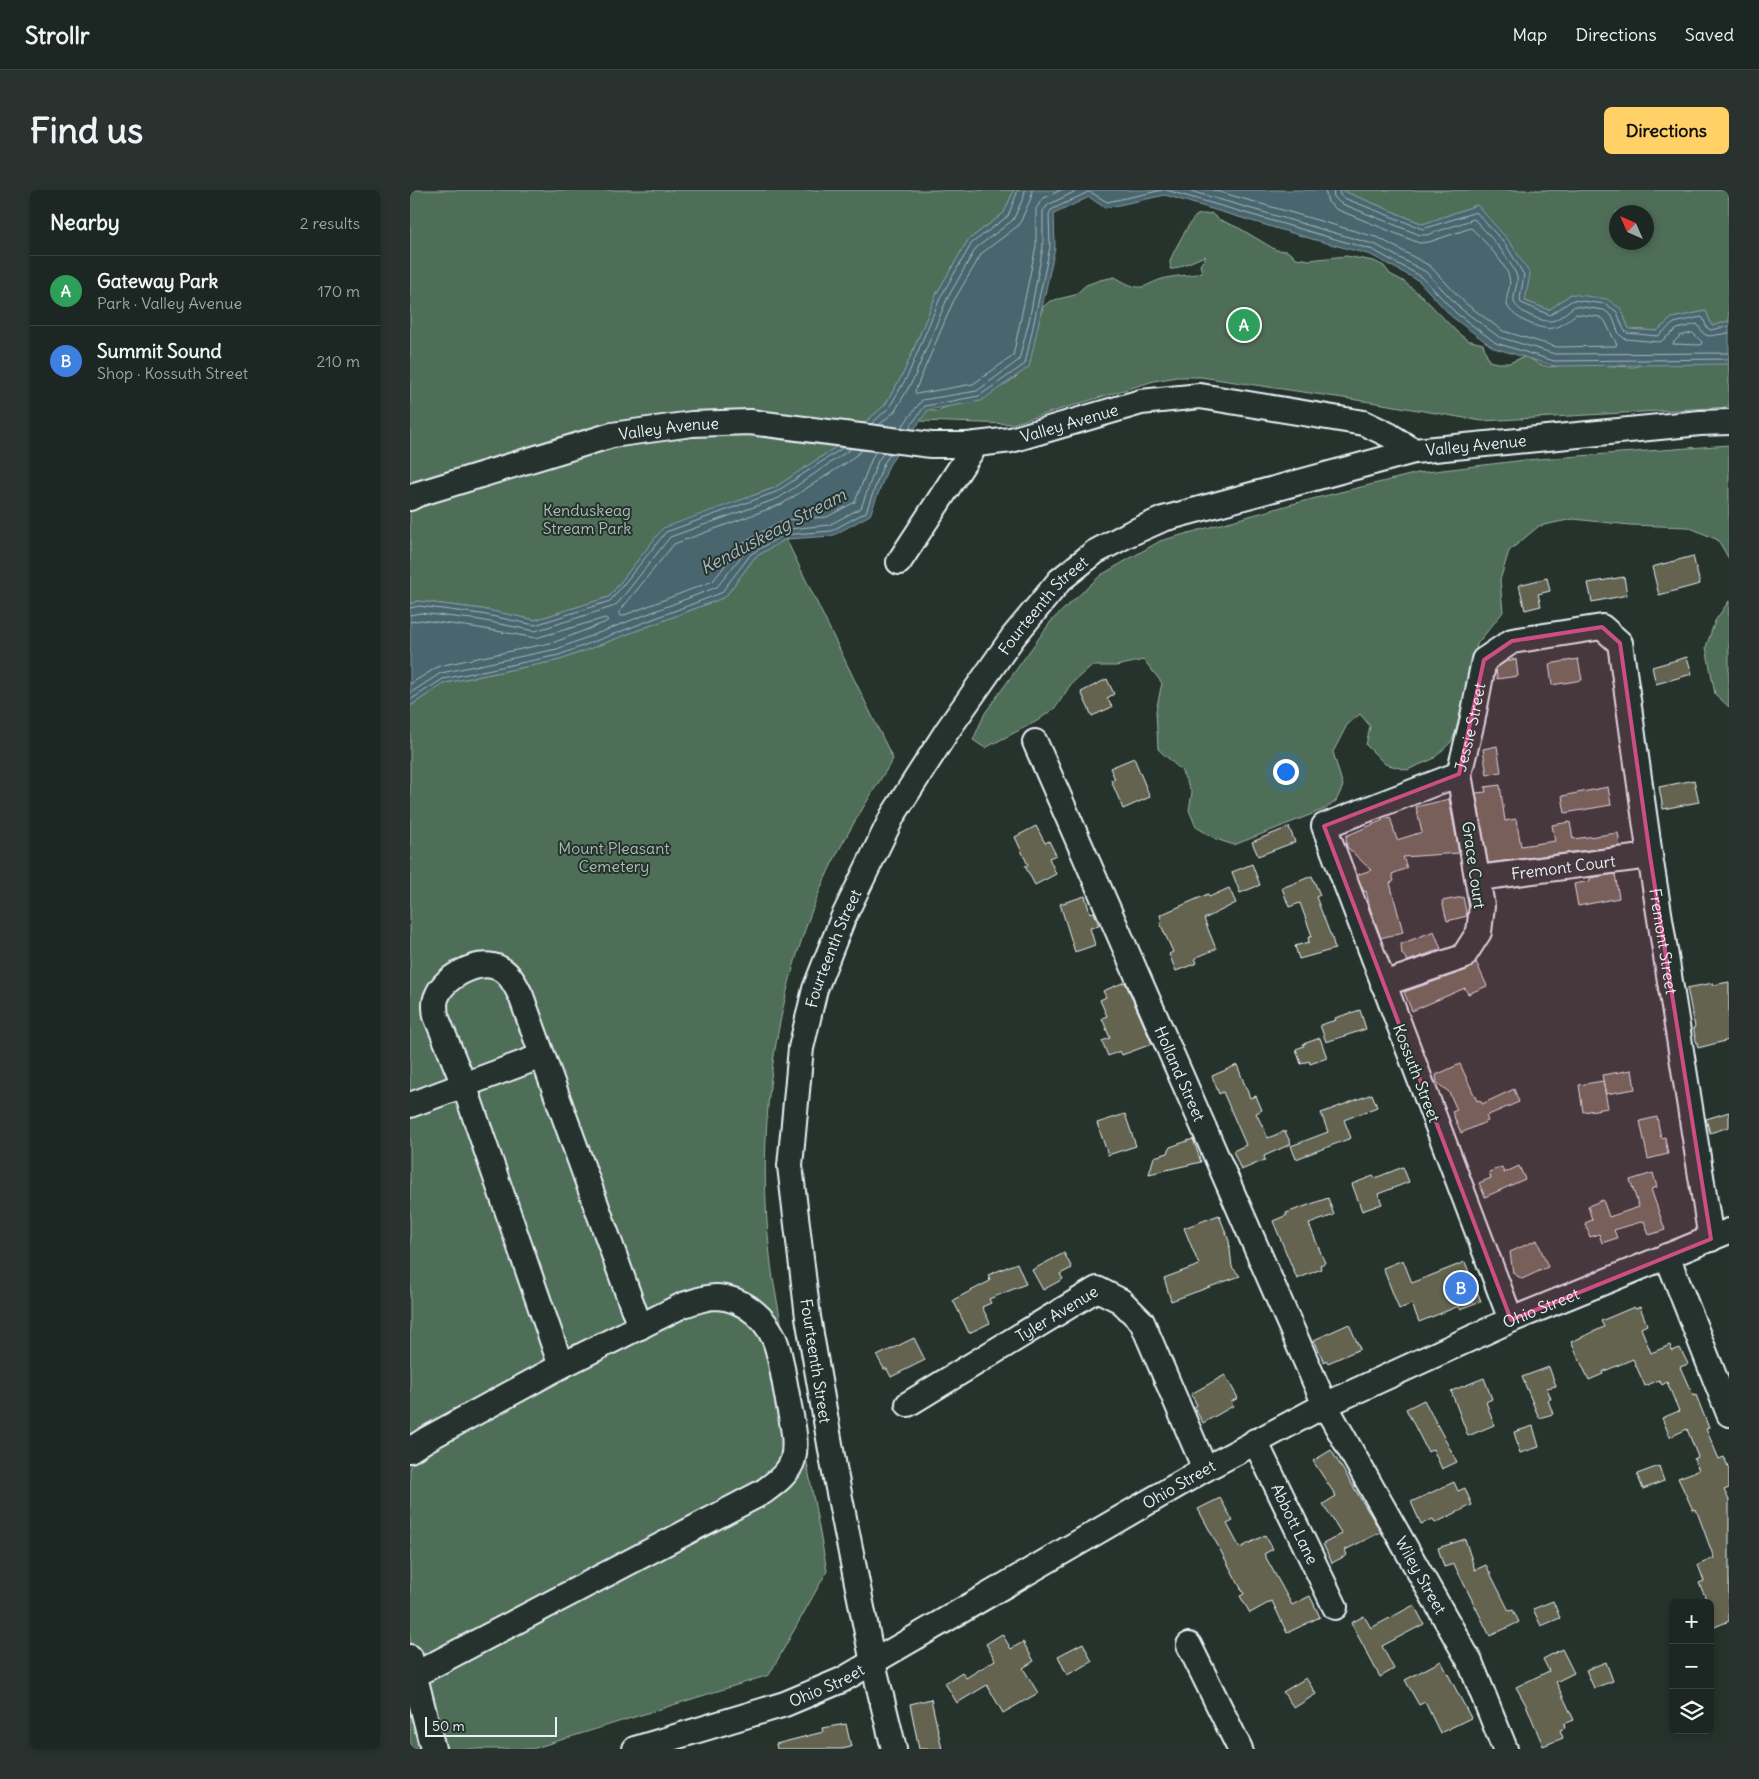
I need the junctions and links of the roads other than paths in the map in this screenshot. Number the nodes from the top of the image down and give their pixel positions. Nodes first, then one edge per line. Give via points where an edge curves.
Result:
1 (1729, 422) edge
2 (976, 444) junction
3 (1414, 451) junction
4 (410, 498) edge
5 (899, 562) dead end
6 (1512, 641) joint
7 (1035, 742) dead end
8 (1460, 774) junction
9 (1324, 826) joint
10 (1650, 856) junction
11 (1478, 878) junction
12 (1383, 984) junction
13 (542, 1056) junction
14 (464, 1084) junction
15 (410, 1105) edge
16 (1720, 1235) edge
17 (1667, 1256) junction
18 (1511, 1320) junction
19 (640, 1327) junction
20 (561, 1366) junction
21 (908, 1404) dead end
22 (1325, 1405) junction
23 (1729, 1414) edge
24 (1255, 1441) junction
25 (410, 1450) edge
26 (1205, 1469) junction
27 (1335, 1607) dead end
28 (1189, 1645) dead end
29 (873, 1663) junction
30 (412, 1666) edge
31 (433, 1749) edge
32 (635, 1749) edge
33 (894, 1749) edge
34 (1240, 1749) edge
35 (1505, 1749) edge

1 - 3 street, Valley Avenue
2 - 3 street, Valley Avenue via 1011,440 1142,402 1200,396 1364,423
2 - 4 street, Valley Avenue via 931,445 750,422 692,424 612,435
2 - 5 street
3 - 29 street, Fourteenth Street via 1163,519 1095,552 1060,580 1013,637 893,815 843,918 815,989 801,1048 790,1166 813,1346 834,1473
6 - 8 street, Jessie Street via 1484,660
6 - 10 street, Fremont Street via 1602,628 1620,643
7 - 22 street, Holland Street
8 - 9 street, Jessie Street
8 - 11 street, Grace Court
9 - 12 street, Kossuth Street
10 - 11 street, Fremont Court
10 - 16 street, Fremont Street
11 - 12 street, Grace Court via 1482,906 1479,932 1463,957
12 - 18 street, Kossuth Street
13 - 14 street
13 - 14 street via 521,996 510,976 494,966 483,965 466,970 443,986 435,1004 436,1016
13 - 19 street
14 - 15 street
14 - 20 street
16 - 17 street, Ohio Street
17 - 18 street, Ohio Street
17 - 23 street
18 - 22 street, Ohio Street
19 - 20 street
19 - 30 street via 683,1305 715,1297 740,1303 762,1318 778,1349 794,1436 788,1468 762,1492
20 - 25 street
21 - 26 street, Tyler Avenue via 1097,1289 1121,1301 1142,1322
22 - 24 street, Ohio Street
22 - 35 street, Wiley Street via 1470,1662
24 - 26 street, Ohio Street
24 - 27 street, Abbott Lane
26 - 29 street, Ohio Street
28 - 34 street
29 - 32 street, Ohio Street via 786,1704
29 - 33 street, Fourteenth Street
30 - 31 street

